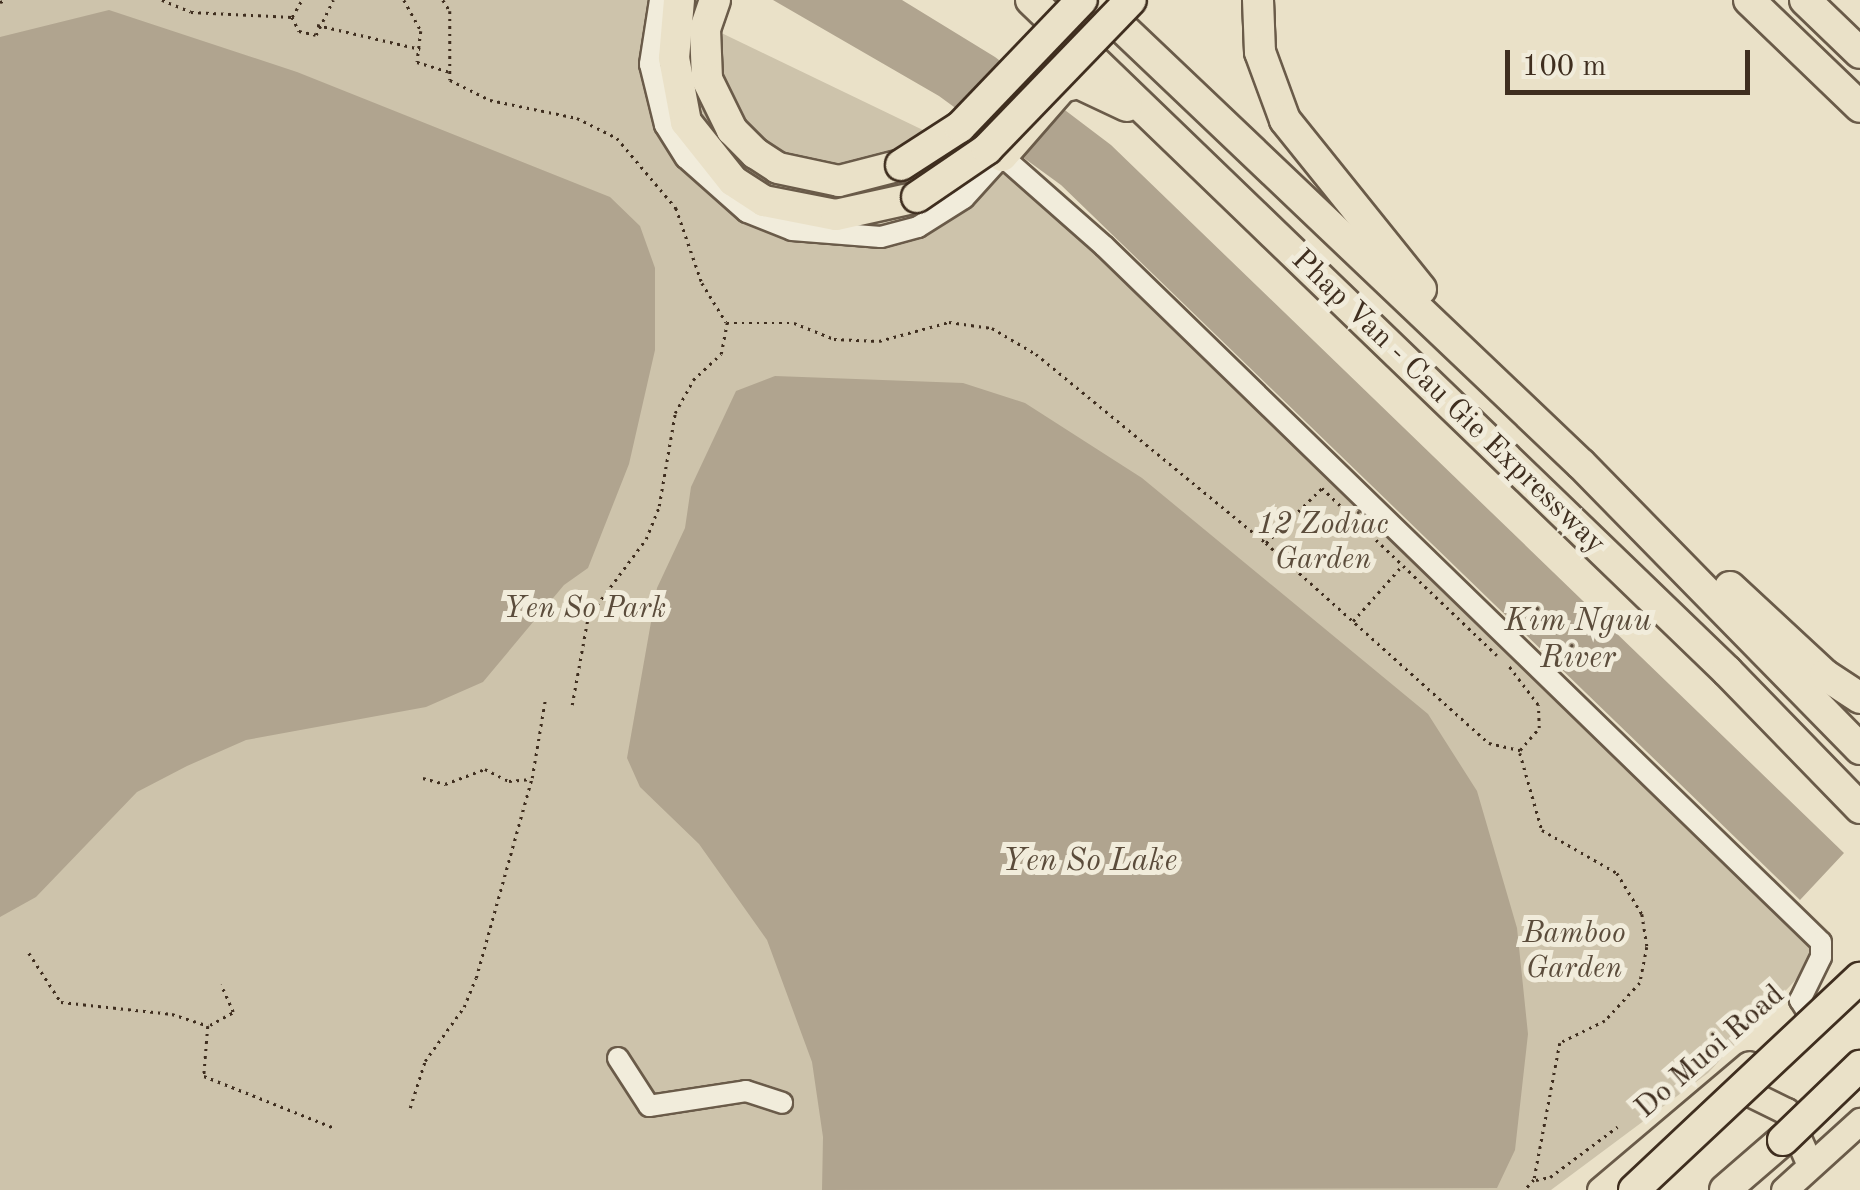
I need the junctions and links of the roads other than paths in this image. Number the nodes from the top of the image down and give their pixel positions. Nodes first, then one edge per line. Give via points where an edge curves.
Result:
1 (660, 0) edge
2 (679, 0) edge
3 (715, 0) edge
4 (1006, 0) edge
5 (1031, 0) edge
6 (1082, 0) edge
7 (1093, 0) edge
8 (1131, 0) edge
9 (1258, 0) edge
10 (1749, 0) edge
11 (1805, 0) edge
12 (1860, 53) edge
13 (1127, 106) junction
14 (1860, 107) edge
15 (1188, 151) junction
16 (1006, 152) junction
17 (1494, 382) junction
18 (1581, 464) junction
19 (1860, 698) edge
20 (1860, 749) edge
21 (1860, 808) edge
22 (1860, 960) edge
23 (1860, 978) edge
24 (1860, 1005) edge
25 (1807, 1011) junction
26 (618, 1058) dead end
27 (1860, 1066) edge
28 (1860, 1081) edge
29 (1727, 1082) junction
30 (782, 1103) dead end
31 (1860, 1121) edge
32 (1783, 1140) junction
33 (1810, 1166) junction
34 (1600, 1190) edge
35 (1634, 1190) edge
36 (1658, 1190) edge
37 (1725, 1190) edge
38 (1784, 1190) edge

1 - 16 street via 650,64 666,125 686,158 747,212 792,230 881,238 918,227 964,198
2 - 8 highway, bridge via 676,90 686,122 732,181 764,201 836,215 916,196 987,149
3 - 6 highway, bridge via 705,29 707,78 723,116 778,168 839,181 900,165 960,126
4 - 13 highway
5 - 15 highway, Phap Van - Cau Gie Expressway
7 - 17 highway, Phap Van - Cau Gie Expressway
9 - 17 highway via 1260,52 1285,120
10 - 14 highway
11 - 12 highway
13 - 15 highway
13 - 16 highway via 1078,83 1053,96
15 - 21 highway, Phap Van - Cau Gie Expressway via 1728,671
16 - 25 street via 1512,635 1820,942 1821,957 1800,1000
17 - 18 highway, Phap Van - Cau Gie Expressway
18 - 19 highway
18 - 20 highway, Phap Van - Cau Gie Expressway
22 - 25 main road, Do Muoi Road
23 - 35 highway, bridge
24 - 36 highway
25 - 29 main road, Do Muoi Road
26 - 30 street via 649,1106 746,1091
27 - 32 highway, bridge
28 - 32 highway, bridge
29 - 33 main road via 1786,1111
29 - 34 main road, Do Muoi Road
31 - 33 main road
32 - 37 highway
33 - 38 main road

